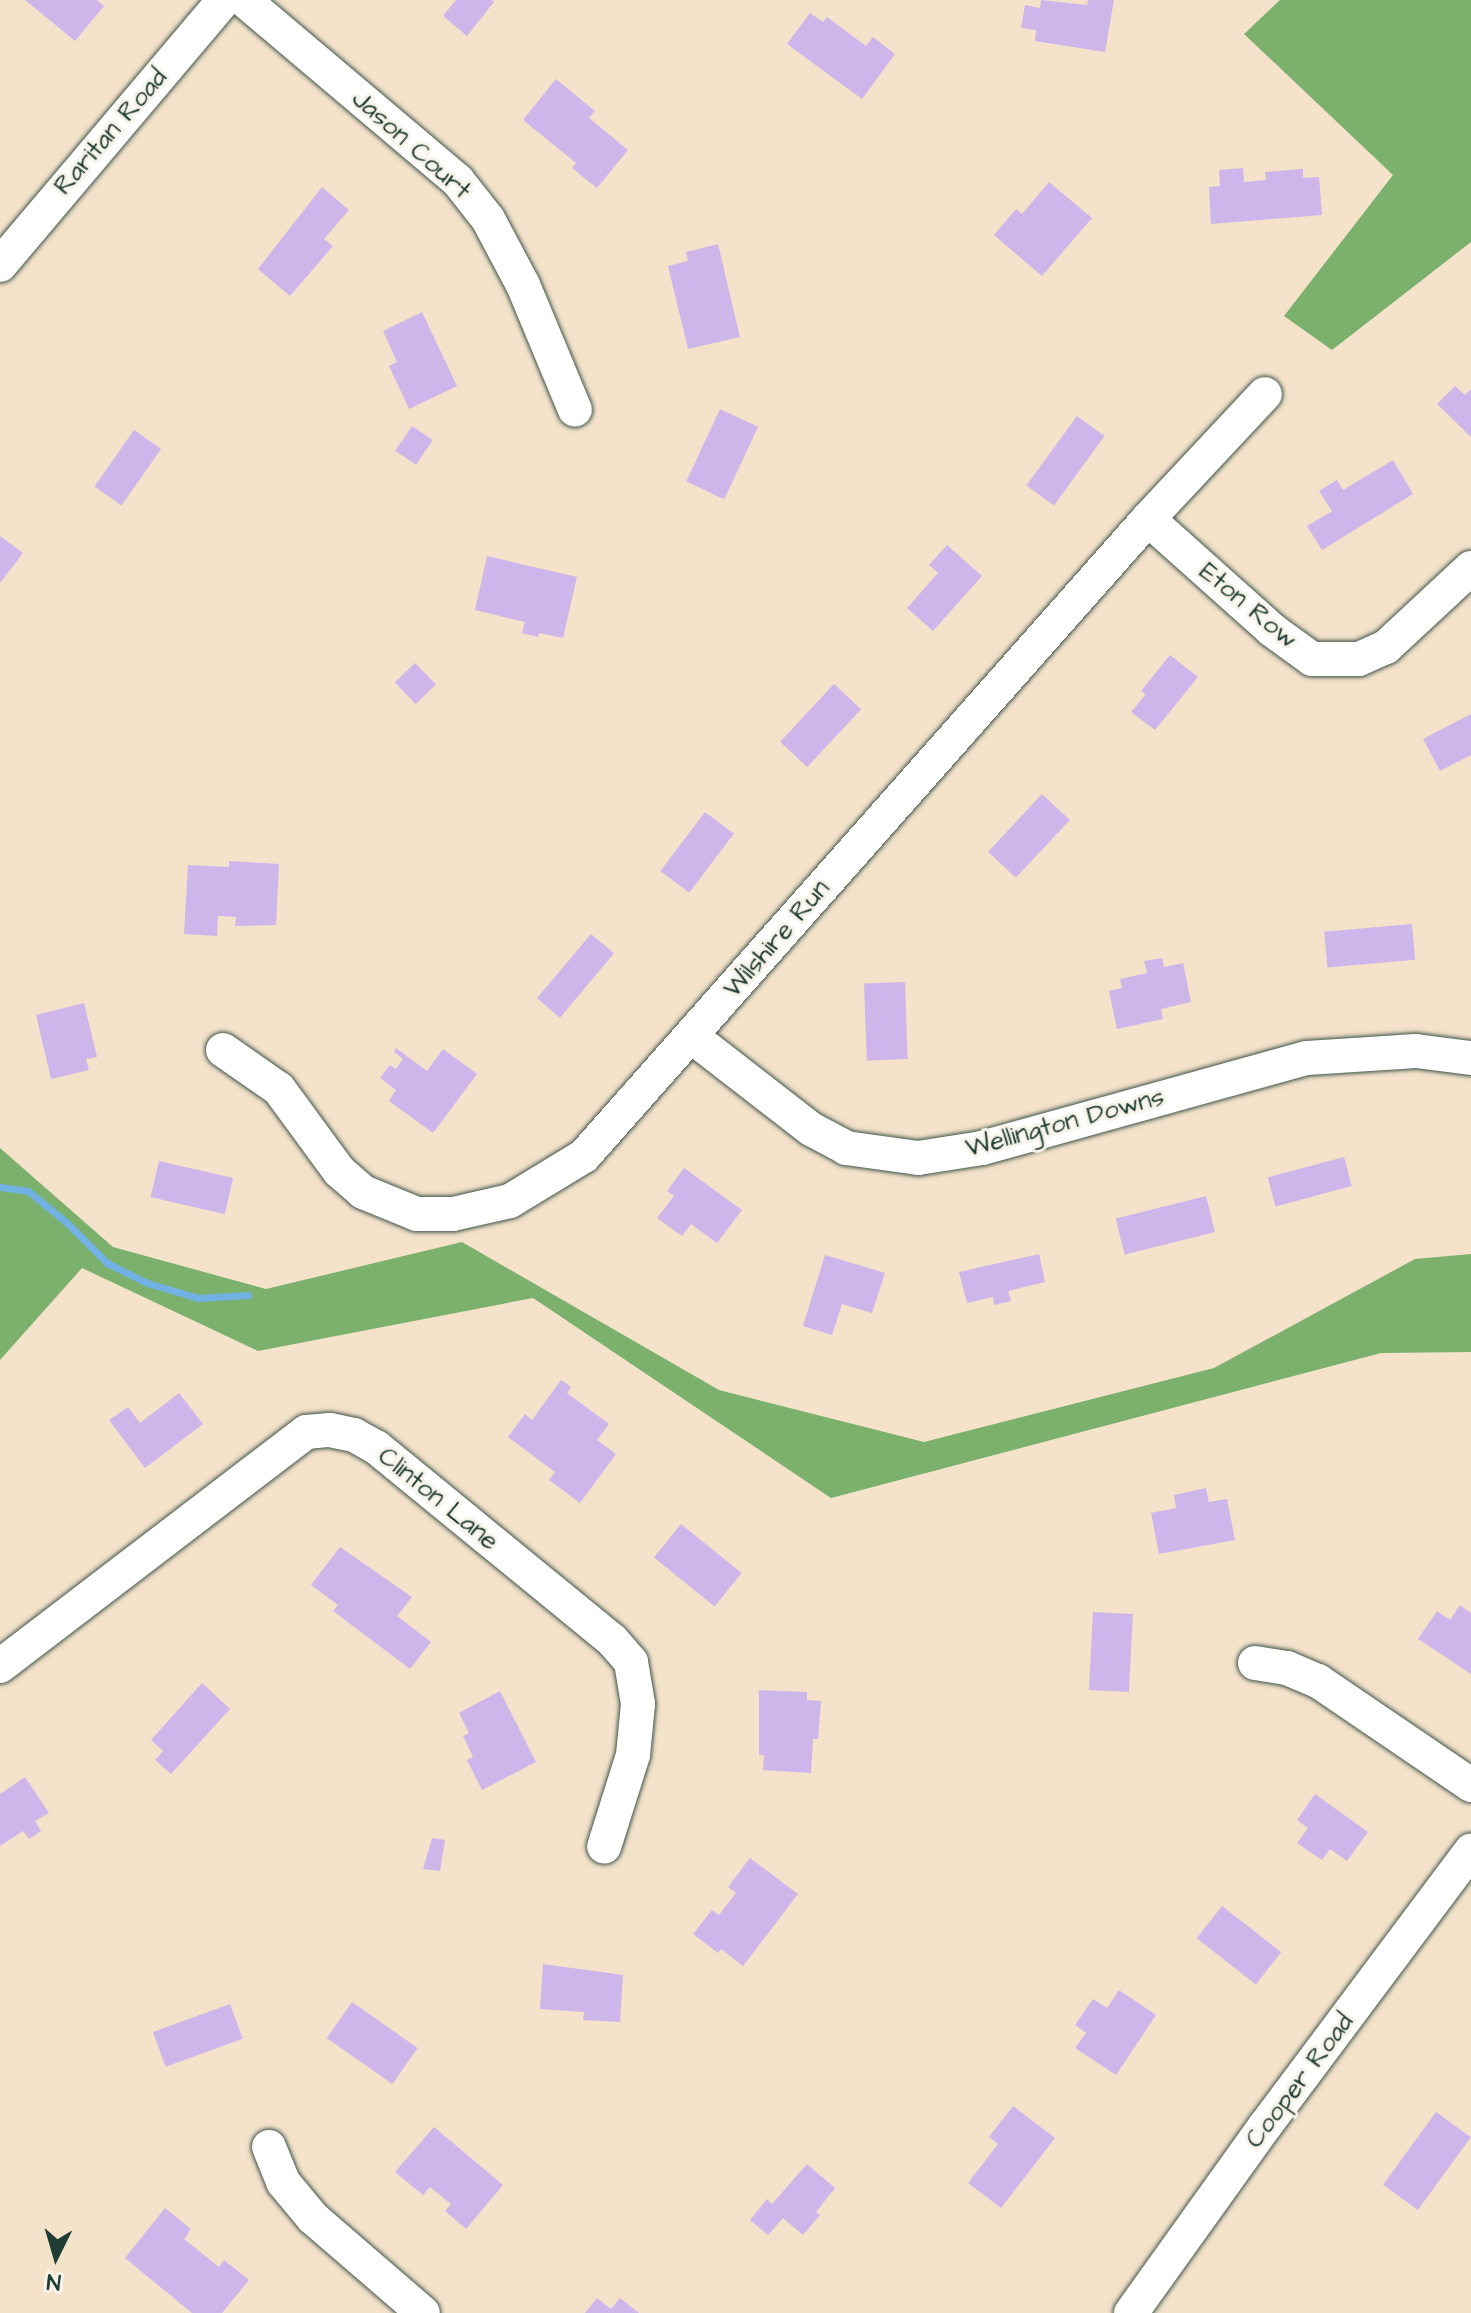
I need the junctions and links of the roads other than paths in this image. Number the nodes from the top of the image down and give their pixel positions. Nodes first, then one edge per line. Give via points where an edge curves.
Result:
1 (224, 0) edge
2 (244, 0) edge
3 (0, 265) edge
4 (1265, 394) dead end
5 (575, 410) dead end
6 (1148, 519) junction
7 (1471, 568) edge
8 (691, 1036) junction
9 (223, 1050) dead end
10 (1471, 1058) edge
11 (1255, 1663) dead end
12 (0, 1666) edge
13 (1471, 1785) edge
14 (604, 1847) dead end
15 (1471, 1851) edge
16 (269, 2147) dead end
17 (423, 2313) edge
18 (1131, 2313) edge

1 - 3 street, Raritan Road
2 - 5 street, Jason Court via 458,181 488,219 523,285
4 - 6 street, Wilshire Run
6 - 7 street, Eton Row via 1312,659 1359,659 1386,647
6 - 8 street, Wilshire Run
8 - 9 street, Wilshire Run via 584,1156 510,1201 453,1214 417,1214 363,1192 339,1171 279,1089
8 - 10 street, Wellington Downs via 811,1129 846,1148 918,1158 982,1148 1307,1058 1416,1051
11 - 13 street via 1318,1681
12 - 14 street, Clinton Lane via 306,1432 354,1435 376,1447 612,1640 631,1662 638,1704 633,1755
15 - 18 street, Cooper Road
16 - 17 street via 283,2182 313,2218

